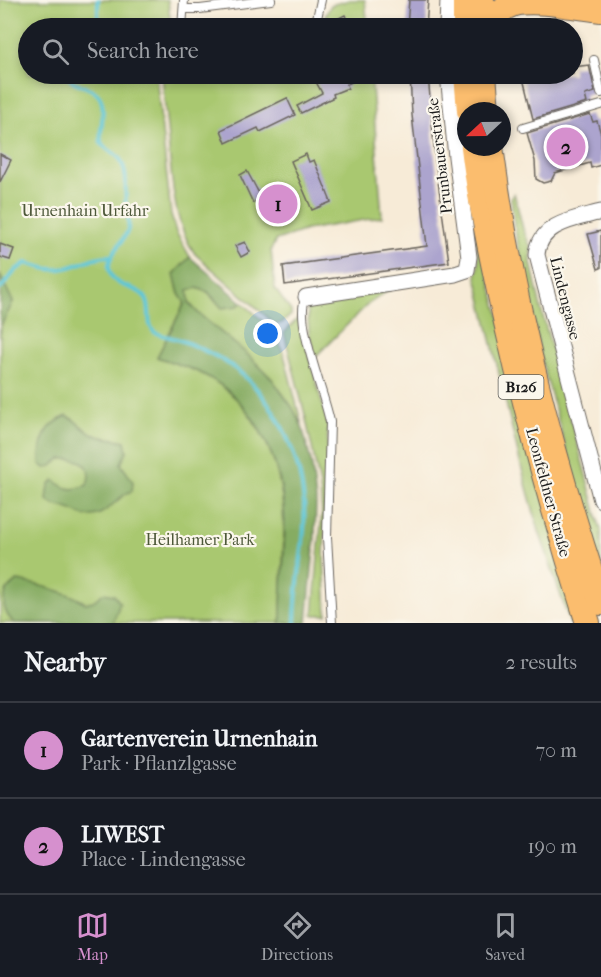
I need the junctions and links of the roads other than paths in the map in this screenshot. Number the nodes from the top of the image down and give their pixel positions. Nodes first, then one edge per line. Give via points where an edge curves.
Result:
1 (184, 0) edge
2 (271, 0) edge
3 (321, 0) edge
4 (448, 0) edge
5 (465, 0) edge
6 (482, 0) edge
7 (249, 1) edge
8 (566, 3) edge
9 (184, 9) junction
10 (601, 10) edge
11 (183, 18) edge
12 (317, 18) edge
13 (447, 18) edge
14 (465, 18) edge
15 (482, 18) edge
16 (495, 18) edge
17 (594, 60) dead end
18 (449, 84) edge
19 (477, 84) edge
20 (482, 84) edge
21 (601, 93) edge
22 (472, 102) edge
23 (485, 102) edge
24 (601, 105) edge
25 (523, 128) dead end
26 (474, 156) edge
27 (492, 156) edge
28 (601, 212) edge
29 (306, 297) joint
30 (601, 500) edge
31 (601, 603) edge
32 (332, 623) edge
33 (588, 623) edge

1 - 9 lane
2 - 7 lane
3 - 12 lane
4 - 13 street
5 - 14 main road
6 - 15 main road
7 - 9 lane
8 - 10 main road
8 - 16 main road via 518,0 502,8
9 - 11 lane
17 - 21 lane
18 - 29 street, Prunbauerstraße via 470,257 466,270
19 - 22 main road
20 - 23 main road
24 - 25 lane
26 - 33 main road, Leonfeldner Straße / B126 via 516,370
27 - 31 main road, Leonfeldner Straße / B126 via 530,352
28 - 30 street, Lindengasse via 552,228 537,246
29 - 32 lane via 302,312 330,422 327,537

